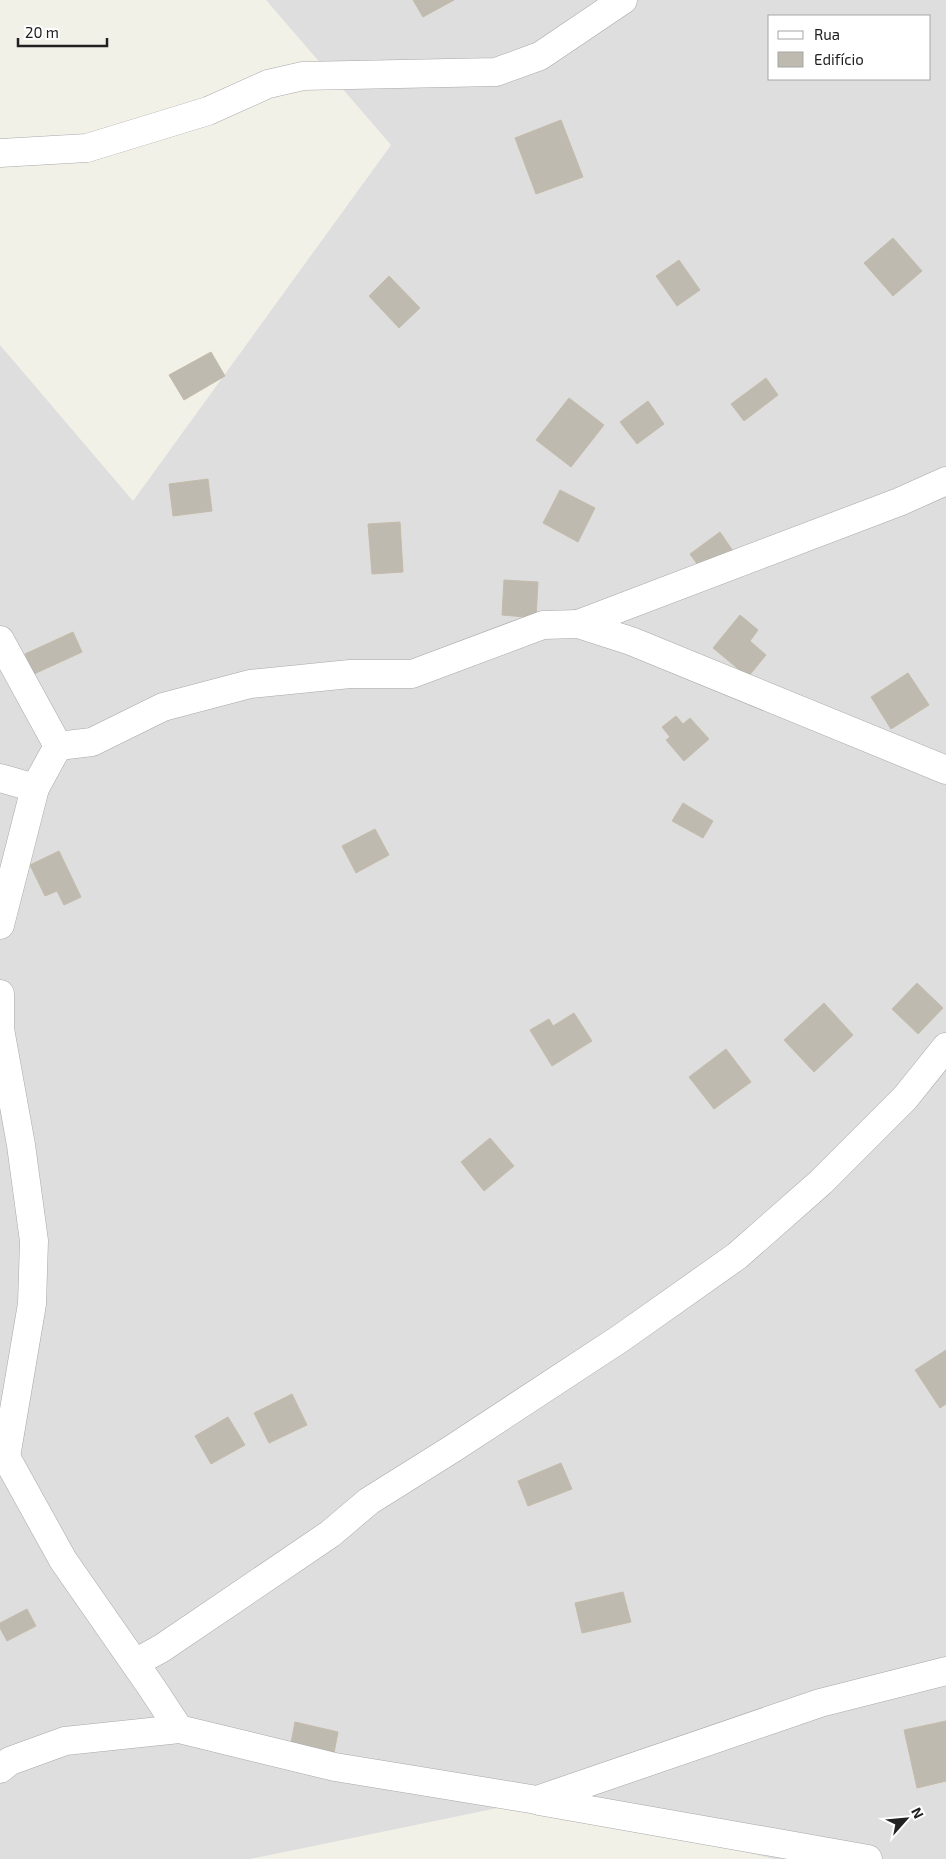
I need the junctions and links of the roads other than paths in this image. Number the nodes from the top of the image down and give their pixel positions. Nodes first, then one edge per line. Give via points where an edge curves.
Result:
1 (623, 0) edge
2 (0, 152) edge
3 (946, 481) edge
4 (578, 624) junction
5 (0, 640) edge
6 (58, 746) junction
7 (946, 770) edge
8 (0, 778) edge
9 (35, 788) junction
10 (0, 925) edge
11 (0, 994) edge
12 (946, 1047) edge
13 (3, 1454) edge
14 (135, 1663) junction
15 (946, 1671) edge
16 (179, 1729) junction
17 (0, 1769) edge
18 (537, 1800) junction
19 (868, 1859) edge

1 - 2 street via 540,56 496,72 303,76 268,84 208,111 88,148
3 - 4 street via 899,502
4 - 6 street via 543,625 412,674 350,674 250,684 163,707 92,742
4 - 7 street via 631,641
5 - 6 street
6 - 9 street
8 - 9 street
9 - 10 street
11 - 13 street via 0,1029 34,1241 32,1304
12 - 14 street via 905,1098 821,1182 737,1256 621,1338 369,1501 330,1534
13 - 14 street via 63,1560
14 - 16 street
15 - 18 street via 820,1703
16 - 17 street via 65,1741
16 - 18 street via 335,1767
18 - 19 street

